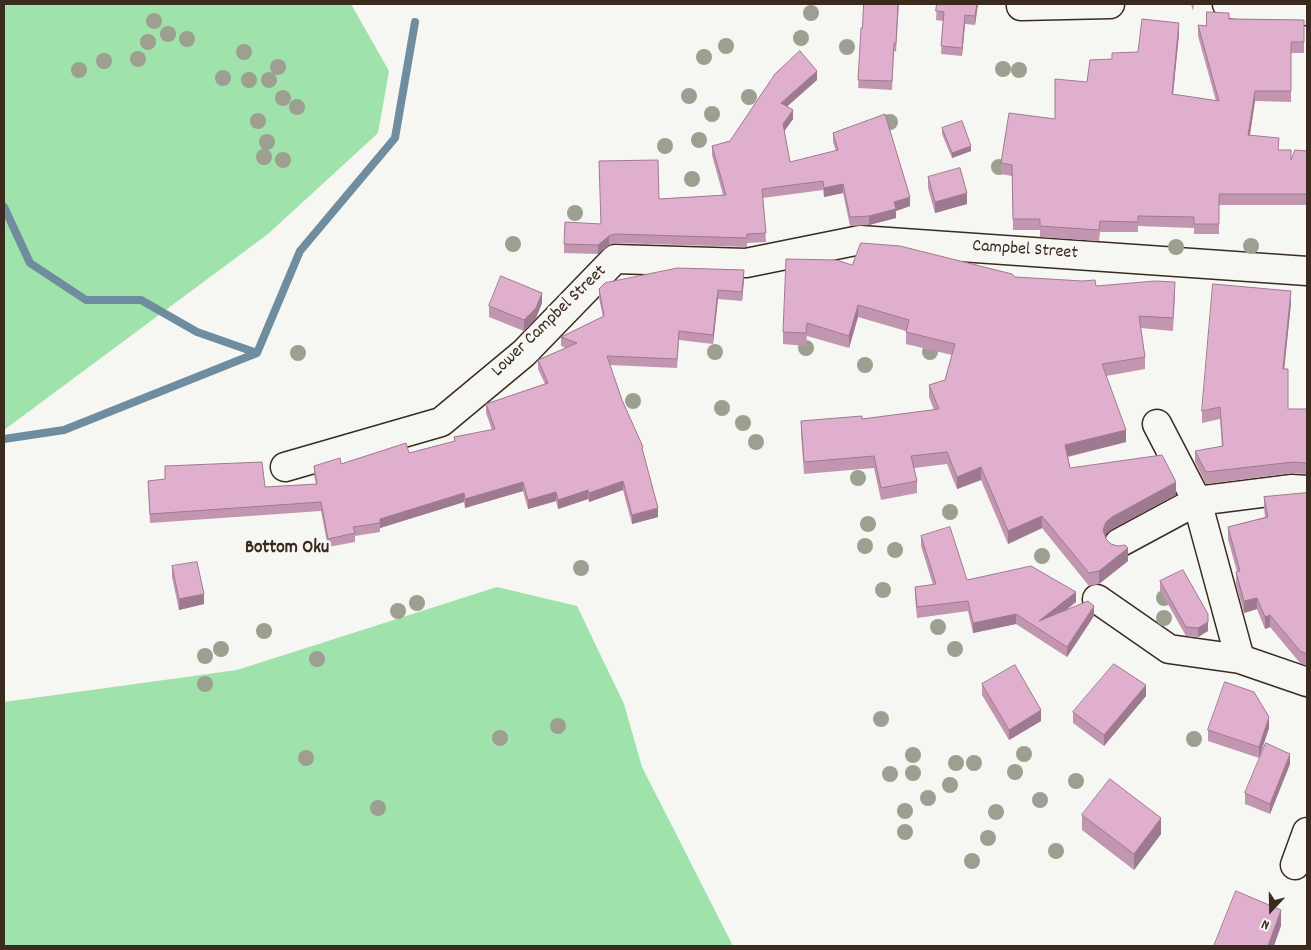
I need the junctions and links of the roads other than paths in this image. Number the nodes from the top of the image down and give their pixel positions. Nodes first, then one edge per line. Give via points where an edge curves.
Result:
1 (1110, 4) edge
2 (1227, 4) edge
3 (1021, 6) dead end
4 (1307, 11) edge
5 (746, 263) joint
6 (1307, 271) edge
7 (1157, 424) dead end
8 (285, 467) dead end
9 (1307, 490) edge
10 (1197, 501) junction
11 (1119, 543) dead end
12 (1097, 600) dead end
13 (1240, 659) junction
14 (1307, 682) edge
15 (1307, 832) edge
16 (1295, 865) dead end

1 - 3 street
2 - 4 street
5 - 6 street, Campbel Street via 860,240
5 - 8 street, Lower Campbel Street via 615,259 524,353 441,422
7 - 10 street
9 - 10 street
10 - 11 street
10 - 13 street
12 - 13 street via 1169,649
13 - 14 street
15 - 16 street

